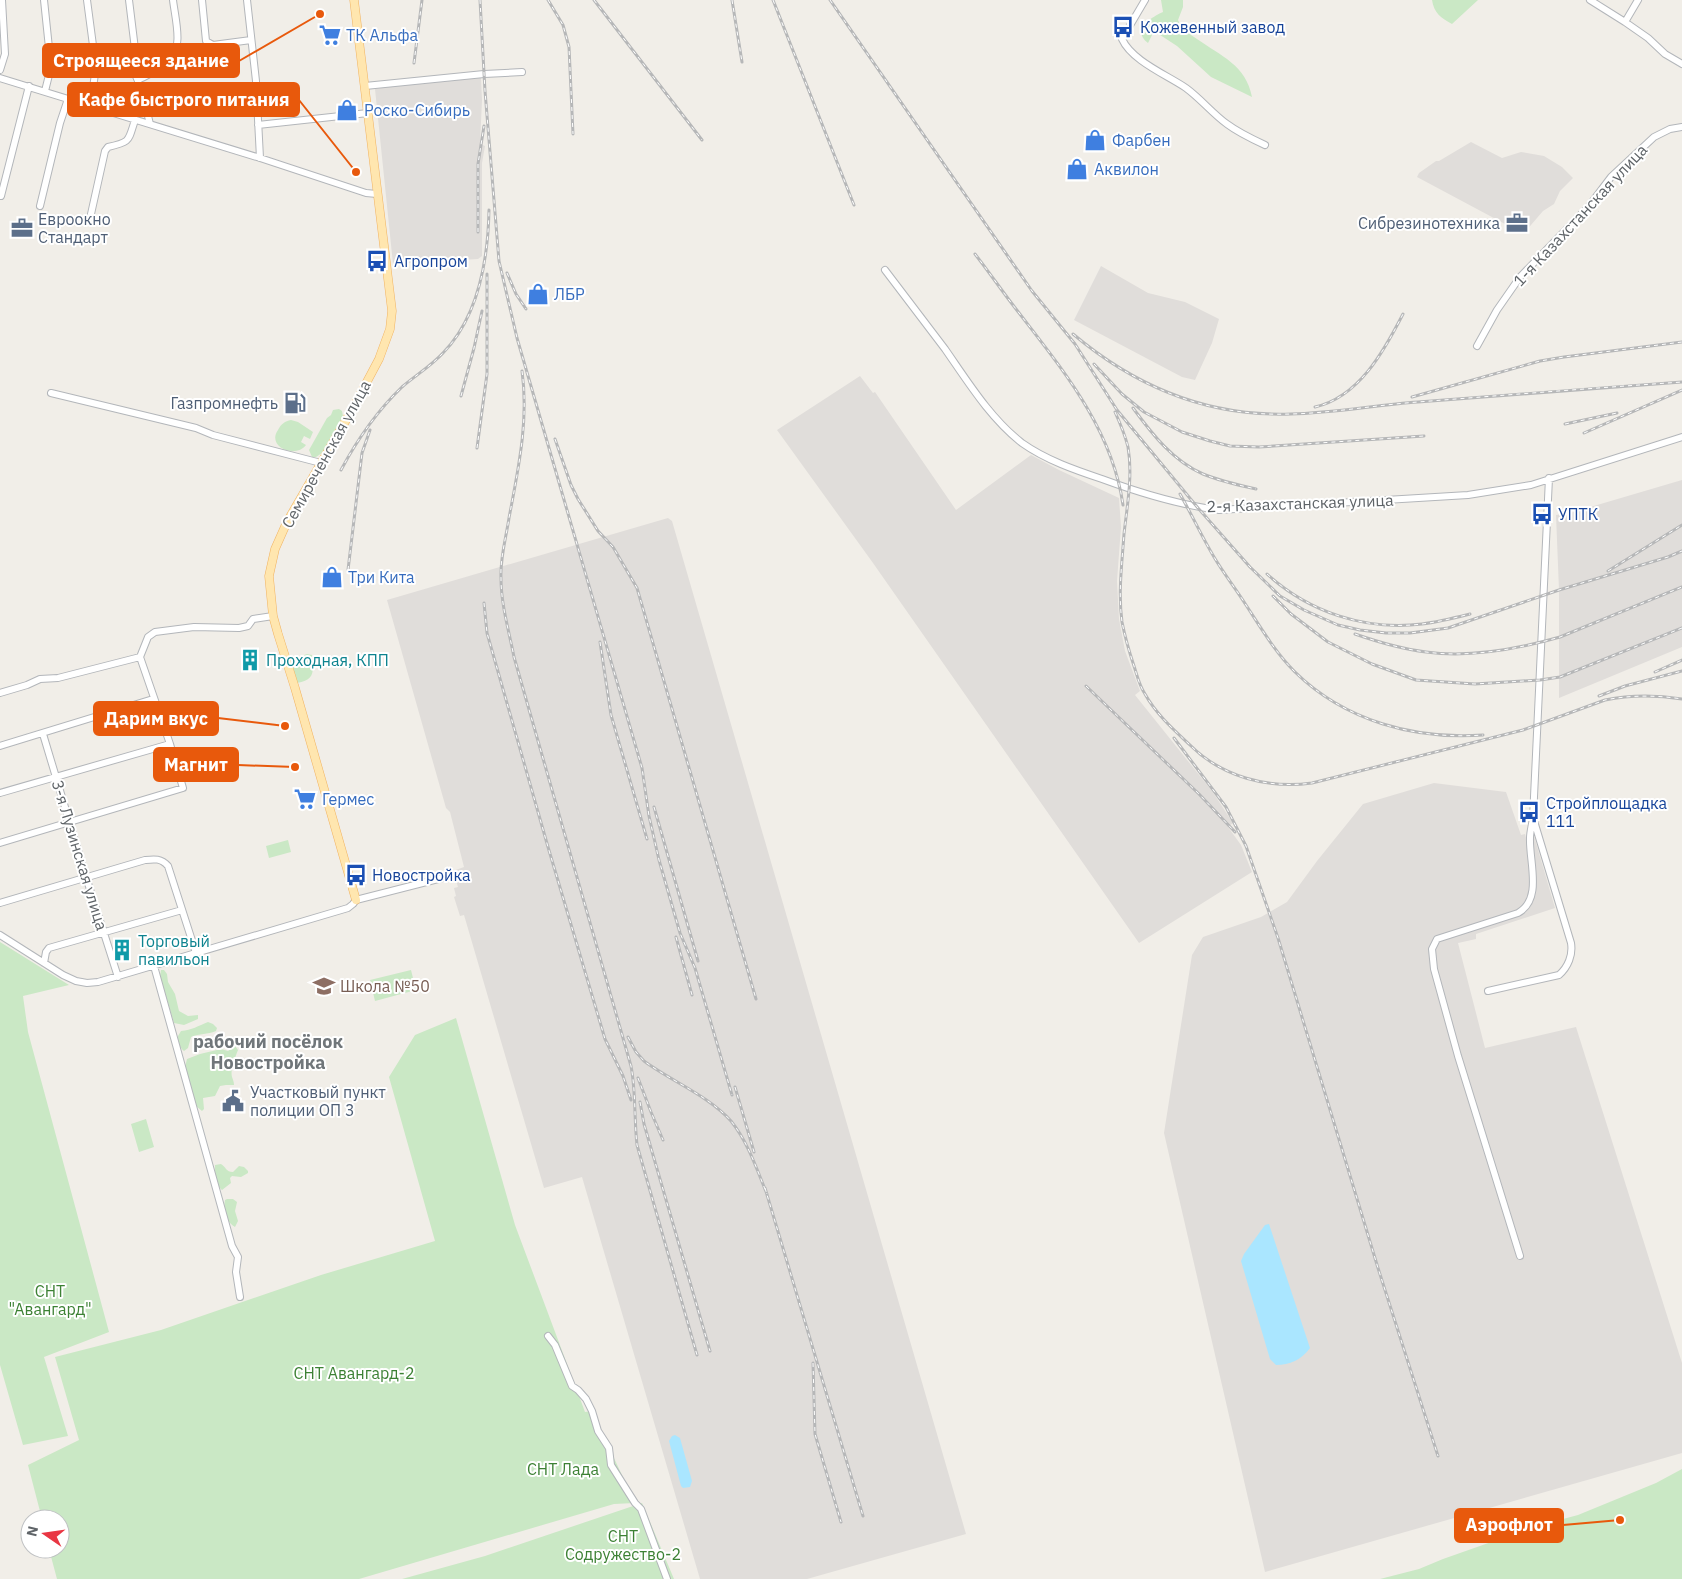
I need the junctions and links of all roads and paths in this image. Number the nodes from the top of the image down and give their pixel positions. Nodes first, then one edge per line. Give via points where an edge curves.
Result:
1 (2, 0) edge
2 (44, 0) edge
3 (87, 0) edge
4 (129, 0) edge
5 (173, 0) edge
6 (202, 0) edge
7 (247, 0) edge
8 (354, 0) edge
9 (1145, 0) edge
10 (1590, 0) edge
11 (1638, 0) edge
12 (1625, 22) junction
13 (251, 40) junction
14 (95, 60) junction
15 (1682, 64) edge
16 (51, 67) junction
17 (0, 70) edge
18 (522, 72) dead end
19 (0, 78) edge
20 (138, 80) junction
21 (29, 86) junction
22 (365, 86) junction
23 (46, 92) junction
24 (68, 99) junction
25 (90, 106) junction
26 (368, 113) junction
27 (135, 120) junction
28 (150, 124) junction
29 (258, 125) junction
30 (1682, 127) edge
31 (1265, 145) dead end
32 (260, 158) junction
33 (377, 194) junction
34 (1, 196) dead end
35 (40, 206) dead end
36 (90, 214) dead end
37 (885, 270) dead end
38 (1477, 346) dead end
39 (50, 393) dead end
40 (1682, 437) edge
41 (321, 463) junction
42 (1549, 478) junction
43 (274, 616) junction
44 (140, 657) junction
45 (0, 693) edge
46 (154, 699) junction
47 (43, 734) junction
48 (170, 744) junction
49 (0, 746) edge
50 (56, 778) junction
51 (0, 793) edge
52 (1533, 818) junction
53 (70, 822) junction
54 (0, 842) edge
55 (86, 877) junction
56 (446, 877) dead end
57 (356, 900) junction
58 (0, 903) edge
59 (182, 910) junction
60 (104, 933) junction
61 (0, 935) edge
62 (196, 953) junction
63 (44, 963) junction
64 (154, 966) junction
65 (118, 977) junction
66 (1488, 991) dead end
67 (1520, 1256) dead end
68 (240, 1297) dead end
69 (548, 1336) dead end
70 (667, 1579) edge

1 - 17 street via 5,54
2 - 16 street
3 - 14 street
4 - 20 street
5 - 20 street via 175,53 169,63
6 - 13 street via 206,41 213,45
7 - 13 street
8 - 22 main road, Семиреченская улица
9 - 31 street via 1122,38 1130,50 1187,89 1226,124
10 - 12 street
11 - 12 street
12 - 15 street
13 - 29 street
14 - 16 street
14 - 25 street
16 - 23 street
18 - 22 street
19 - 21 street
20 - 28 street
21 - 23 street
21 - 34 street
22 - 26 main road, Семиреченская улица
23 - 24 street
24 - 25 street
24 - 35 street
25 - 27 street
26 - 29 street
26 - 33 main road, Семиреченская улица
27 - 28 street
27 - 36 street via 129,140 108,147 105,152
28 - 32 street
29 - 32 street
30 - 38 street, 1-я Казахстанская улица via 1654,137 1612,177 1589,206 1520,277
32 - 33 street
33 - 41 main road, Семиреченская улица via 392,311 390,329 374,368
37 - 42 street, 2-я Казахстанская улица via 981,400 1023,443 1076,470 1148,496 1219,510 1468,495 1531,485
39 - 41 street via 196,428
40 - 42 street, 2-я Казахстанская улица
41 - 43 main road, Семиреченская улица via 275,549 269,576
42 - 52 street
43 - 44 street via 254,618 248,626 239,628 194,627 155,632 148,637
43 - 57 main road, Семиреченская улица
44 - 45 street via 58,678 40,679
44 - 46 street
46 - 47 street
46 - 48 street
47 - 49 street
47 - 50 street, 3-я Лузинская улица
48 - 50 street
48 - 53 street via 184,788
50 - 51 street
50 - 53 street, 3-я Лузинская улица
52 - 66 street via 1571,943 1571,954 1559,975
52 - 67 street via 1530,904 1507,918 1437,939 1432,949 1434,969 1458,1056
53 - 54 street
53 - 55 street, 3-я Лузинская улица
55 - 58 street
55 - 59 street via 144,860 164,861
55 - 60 street, 3-я Лузинская улица
56 - 57 street
57 - 62 street via 348,908
59 - 60 street
59 - 62 street
60 - 63 street via 49,948
60 - 65 street, 3-я Лузинская улица
61 - 63 street
62 - 64 street
63 - 65 street via 76,981 98,982
64 - 65 street
64 - 68 street via 238,1256 236,1272
69 - 70 street via 572,1386 592,1411 598,1431 609,1448 611,1465 641,1509

